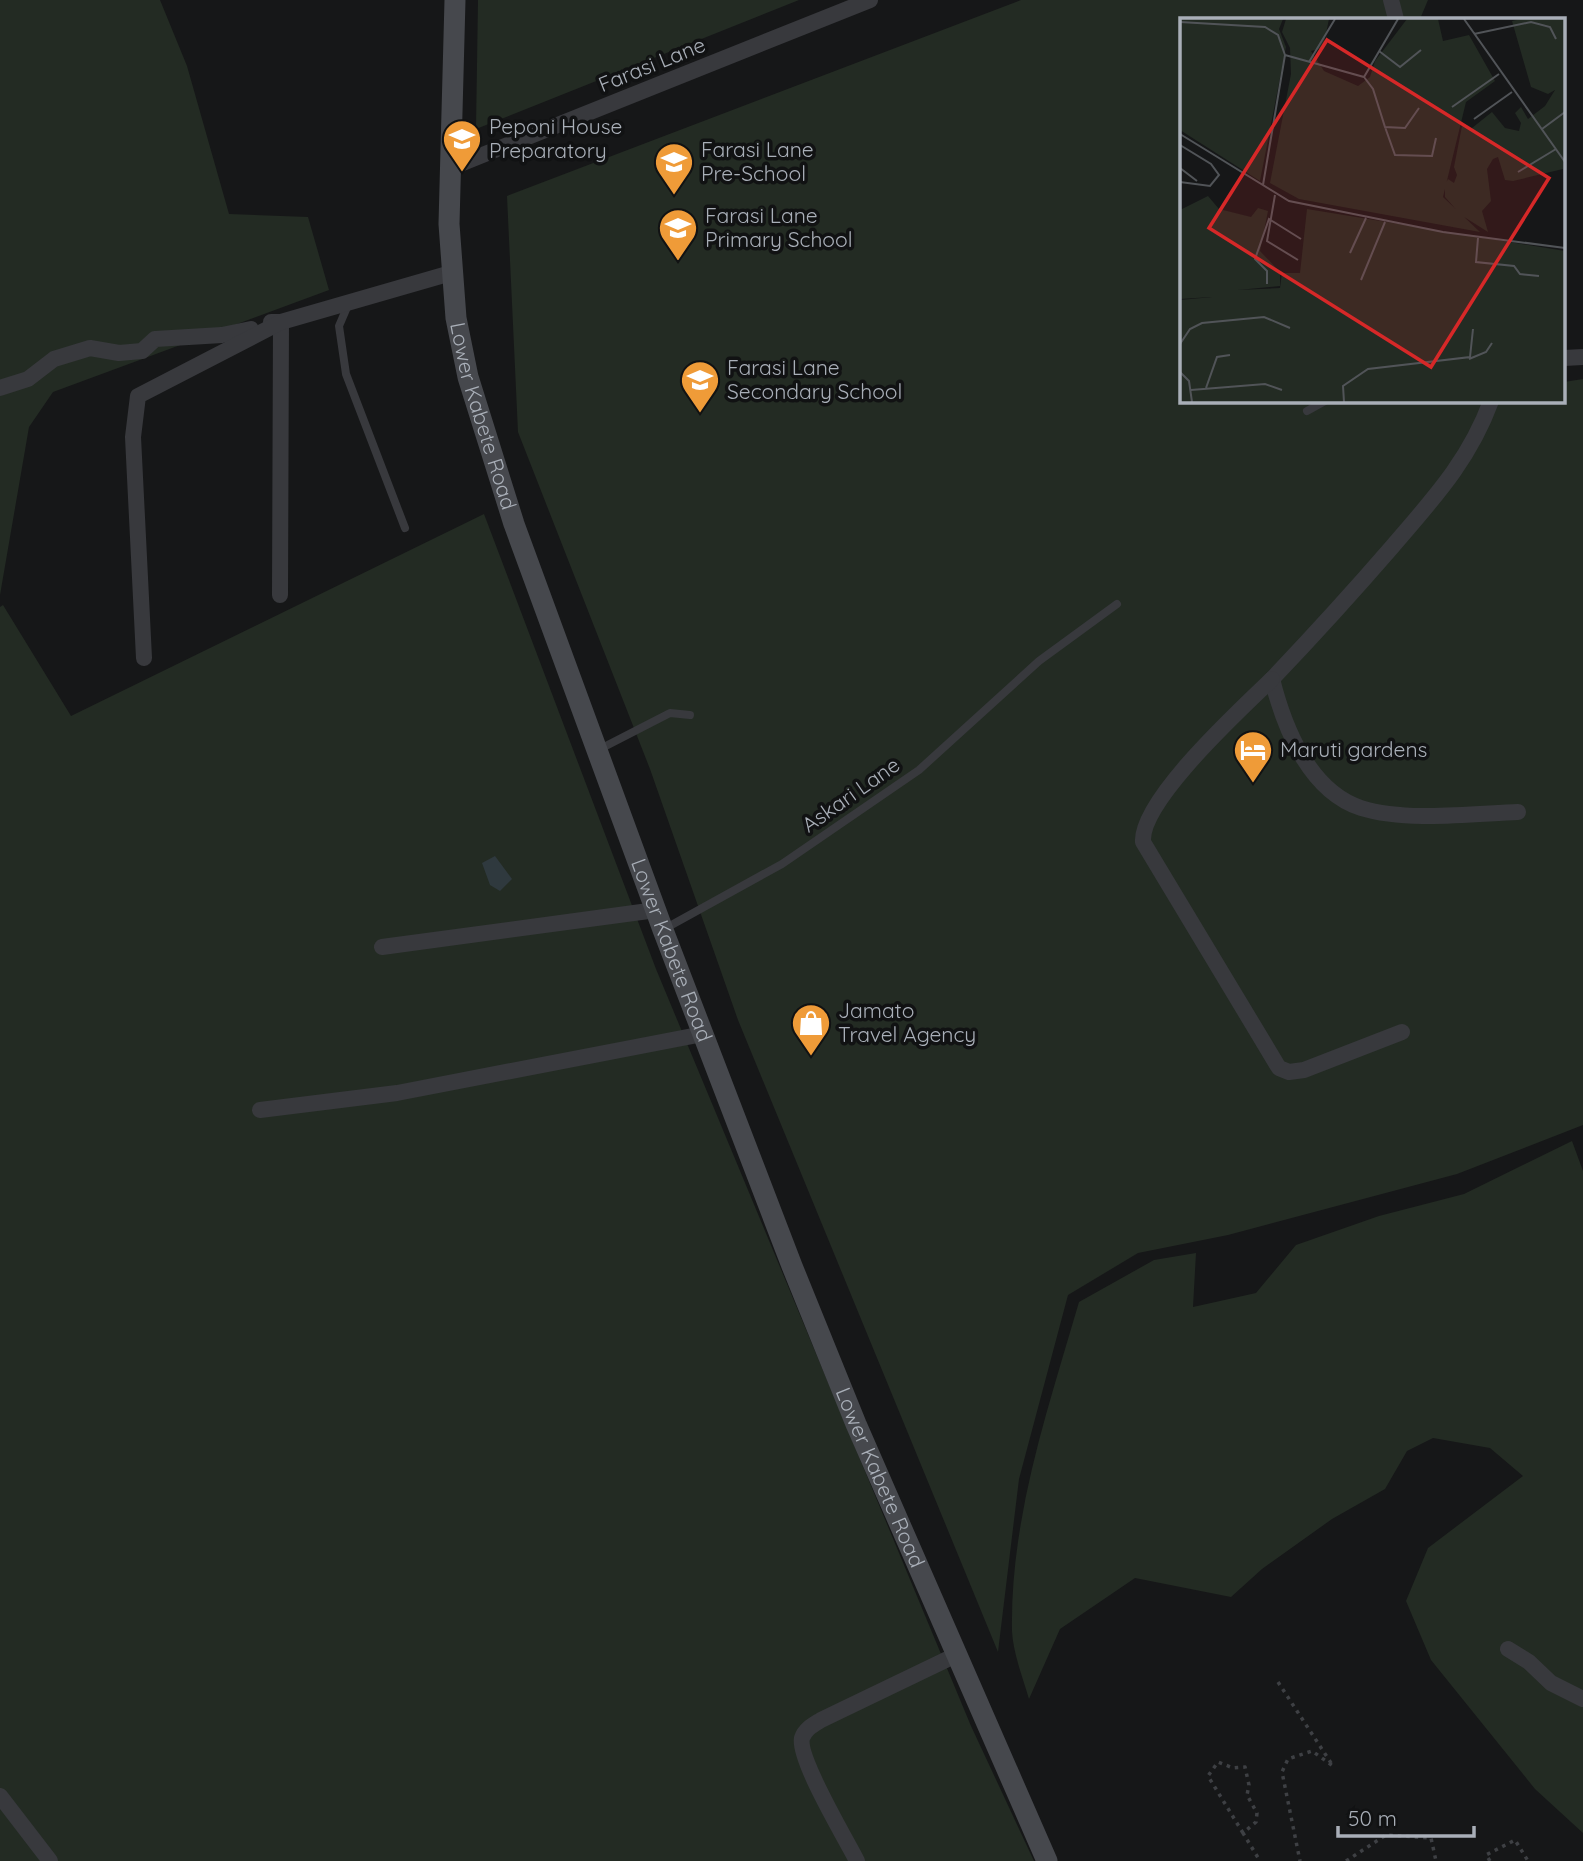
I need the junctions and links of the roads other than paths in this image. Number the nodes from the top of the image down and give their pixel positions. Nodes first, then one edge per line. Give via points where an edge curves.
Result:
1 (454, 0) edge
2 (870, 0) edge
3 (1391, 0) edge
4 (1396, 18) edge
5 (450, 168) junction
6 (451, 273) junction
7 (349, 302) junction
8 (281, 322) junction
9 (0, 388) edge
10 (1323, 402) edge
11 (1491, 402) edge
12 (1307, 411) dead end
13 (405, 528) dead end
14 (280, 595) dead end
15 (1117, 604) dead end
16 (144, 658) dead end
17 (1272, 679) junction
18 (690, 715) dead end
19 (598, 750) junction
20 (1518, 812) dead end
21 (659, 920) junction
22 (382, 947) dead end
23 (1402, 1032) dead end
24 (704, 1034) junction
25 (260, 1110) dead end
26 (1508, 1649) dead end
27 (956, 1655) junction
28 (1583, 1699) edge
29 (0, 1796) edge
30 (50, 1861) edge
31 (857, 1861) edge
32 (1047, 1861) edge

1 - 5 main road, Lower Kabete Road
2 - 5 street, Farasi Lane
3 - 4 street
5 - 6 main road, Lower Kabete Road
6 - 7 street
6 - 19 main road, Lower Kabete Road via 468,377 522,547
7 - 8 street
7 - 13 lane via 339,326 346,374
8 - 9 street via 268,321 239,333 161,338 142,351 90,348 54,359 28,379
8 - 14 street
8 - 16 street via 138,396 133,437
10 - 12 lane
11 - 17 street via 1462,463
15 - 21 lane, Askari Lane via 1039,661 919,770 782,864
17 - 20 street via 1280,711 1300,752 1346,802 1403,814
17 - 23 street via 1153,807 1142,829 1143,842 1279,1068 1304,1070
18 - 19 lane via 670,713
19 - 21 main road, Lower Kabete Road
21 - 22 street
21 - 24 main road, Lower Kabete Road
24 - 25 street via 397,1093
24 - 27 main road, Lower Kabete Road via 856,1424
26 - 28 street via 1551,1683
27 - 31 street via 821,1720 804,1733 801,1740 806,1760
27 - 32 main road, Lower Kabete Road
29 - 30 street

